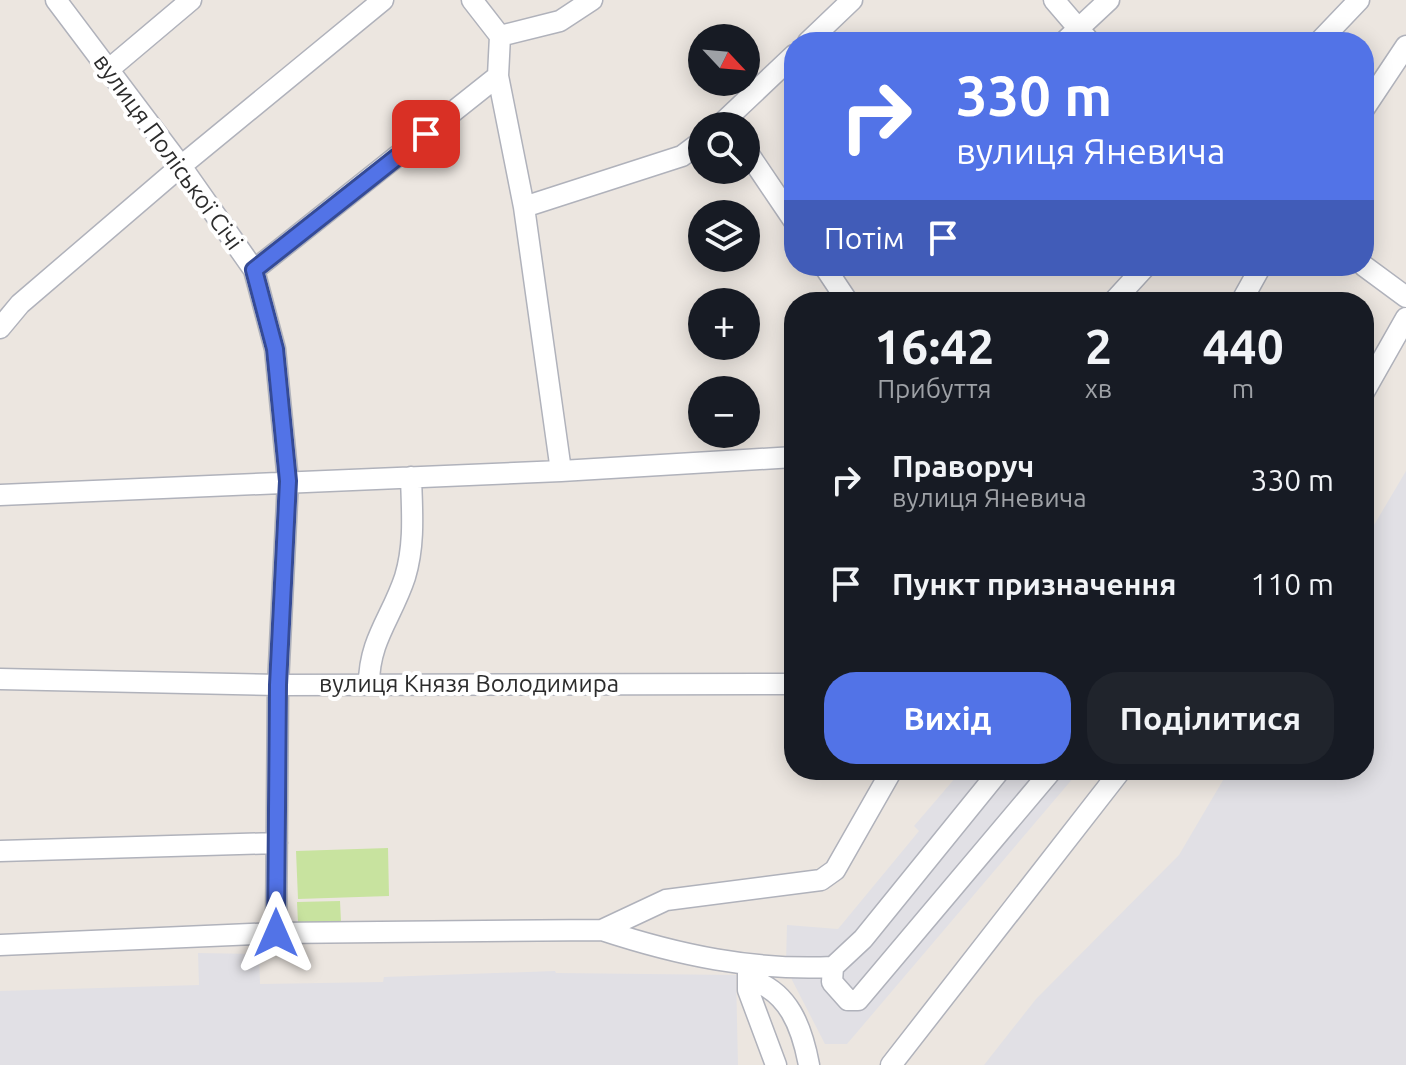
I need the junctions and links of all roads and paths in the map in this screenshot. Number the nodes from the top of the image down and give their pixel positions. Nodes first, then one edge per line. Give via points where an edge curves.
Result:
1 (56, 0) edge
2 (191, 0) edge
3 (383, 0) edge
4 (472, 0) edge
5 (592, 0) edge
6 (852, 0) edge
7 (1054, 0) edge
8 (1109, 0) edge
9 (1359, 0) edge
10 (818, 32) edge
11 (1074, 32) edge
12 (1081, 32) edge
13 (1329, 32) edge
14 (500, 36) junction
15 (1406, 46) edge
16 (784, 65) edge
17 (108, 70) junction
18 (498, 76) junction
19 (1374, 94) edge
20 (737, 112) edge
21 (688, 152) edge
22 (181, 166) junction
23 (760, 171) edge
24 (784, 206) edge
25 (524, 207) junction
26 (254, 270) junction
27 (1374, 273) edge
28 (1137, 276) edge
29 (1122, 292) edge
30 (1406, 297) edge
31 (1406, 318) edge
32 (0, 328) edge
33 (1374, 374) edge
34 (784, 458) edge
35 (561, 471) junction
36 (411, 477) junction
37 (288, 481) junction
38 (0, 495) edge
39 (0, 679) edge
40 (369, 684) junction
41 (784, 684) edge
42 (278, 685) junction
43 (886, 780) edge
44 (992, 780) edge
45 (1038, 780) edge
46 (1113, 780) edge
47 (277, 843) junction
48 (0, 851) edge
49 (602, 930) junction
50 (276, 933) junction
51 (0, 945) edge
52 (833, 967) junction
53 (748, 972) junction
54 (776, 1065) edge
55 (809, 1065) edge
56 (891, 1065) edge

1 - 17 street, вулиця Поліської Січі
2 - 17 street
3 - 22 street
4 - 14 street
5 - 14 street via 560,21
6 - 10 street
7 - 11 street
8 - 12 street
9 - 13 street
14 - 18 street
15 - 19 street
16 - 20 street
17 - 22 street, вулиця Поліської Січі
18 - 25 street
18 - 26 street
21 - 25 street
22 - 26 street, вулиця Поліської Січі
22 - 32 street via 20,304
23 - 24 street
25 - 35 street
26 - 37 street, вулиця Поліської Січі via 275,349
27 - 30 street
28 - 29 street
31 - 33 street
34 - 35 street
35 - 36 street
36 - 37 street
36 - 40 street via 410,556 372,649
37 - 38 street
37 - 42 street, вулиця Поліської Січі
39 - 42 street, вулиця Князя Володимира
40 - 41 street, вулиця Князя Володимира
40 - 42 street, вулиця Князя Володимира
42 - 47 street, вулиця Поліської Січі
43 - 49 street via 835,870 821,880 666,900
44 - 52 street via 863,939
45 - 52 street via 858,1000 848,1000 832,982
46 - 56 street
47 - 48 street
47 - 50 street, вулиця Поліської Січі
49 - 50 street
49 - 53 street
50 - 51 street
52 - 53 street
53 - 54 street via 748,990
53 - 55 street via 785,1001 803,1033

